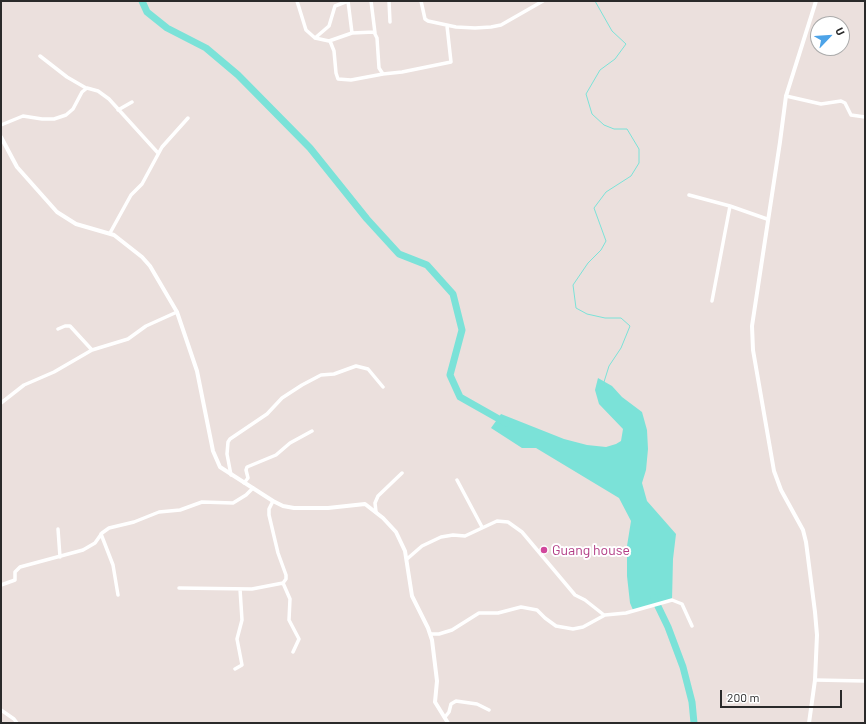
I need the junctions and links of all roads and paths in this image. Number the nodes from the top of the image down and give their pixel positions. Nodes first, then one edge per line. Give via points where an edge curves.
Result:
1 (297, 1) edge
2 (348, 1) edge
3 (371, 1) edge
4 (389, 1) edge
5 (421, 1) edge
6 (543, 1) edge
7 (816, 1) edge
8 (390, 22) dead end
9 (447, 26) junction
10 (352, 33) junction
11 (375, 33) junction
12 (315, 38) junction
13 (330, 41) junction
14 (40, 56) dead end
15 (383, 74) junction
16 (86, 88) junction
17 (786, 96) junction
18 (132, 102) dead end
19 (118, 110) junction
20 (865, 117) edge
21 (188, 118) dead end
22 (1, 125) edge
23 (1, 138) edge
24 (158, 153) junction
25 (689, 195) dead end
26 (730, 206) junction
27 (767, 219) junction
28 (110, 233) junction
29 (712, 300) dead end
30 (177, 312) junction
31 (58, 329) dead end
32 (92, 350) junction
33 (383, 387) dead end
34 (1, 403) edge
35 (312, 430) dead end
36 (402, 473) dead end
37 (231, 474) junction
38 (457, 480) dead end
39 (244, 483) junction
40 (253, 488) junction
41 (273, 501) junction
42 (376, 512) junction
43 (482, 527) junction
44 (58, 529) dead end
45 (101, 534) junction
46 (60, 557) junction
47 (407, 559) junction
48 (283, 583) junction
49 (1, 585) edge
50 (179, 588) dead end
51 (240, 589) junction
52 (118, 595) dead end
53 (604, 615) junction
54 (692, 626) dead end
55 (431, 634) junction
56 (293, 652) dead end
57 (235, 669) dead end
58 (815, 680) junction
59 (865, 681) edge
60 (1, 710) edge
61 (489, 710) dead end
62 (445, 717) junction
63 (17, 723) edge
64 (448, 723) edge
65 (809, 723) edge

1 - 12 street via 306,30
2 - 10 street
2 - 12 street via 335,6 329,26
3 - 11 street
4 - 8 street
5 - 9 street via 426,20
6 - 9 street via 491,28
7 - 17 street
9 - 15 street via 452,60 450,63
10 - 11 street
10 - 13 street
11 - 15 street via 379,68
12 - 13 street
13 - 15 street via 338,79 357,79
14 - 16 street via 67,78
16 - 19 street via 102,93
16 - 22 street via 73,109 66,115 54,119 23,116
17 - 20 street via 821,104 840,101 845,103 851,115
17 - 27 street
18 - 19 street
19 - 24 street
21 - 24 street via 169,137
23 - 28 street via 16,167 57,212 76,224
24 - 28 street via 142,184 132,195
25 - 26 street
26 - 27 street
26 - 29 street
27 - 58 street via 752,320 753,350 774,471 804,535 816,624
28 - 30 street via 147,262
30 - 32 street via 146,326 128,339
30 - 37 street via 197,371 215,458 220,467
31 - 32 street via 70,326
32 - 34 street via 54,372 24,385
33 - 37 street via 368,369 356,366 334,374 321,374 282,398 267,414 230,439 227,454
35 - 39 street via 276,455 247,468 248,478
36 - 42 street via 378,496 375,503
37 - 39 street
38 - 43 street
39 - 40 street
40 - 41 street
40 - 45 street via 233,502 202,502 180,510 159,512 134,522 114,526
41 - 42 street via 283,506 300,508 361,504
41 - 48 street via 269,515 286,575
42 - 47 street via 396,532 403,543
43 - 47 street via 465,536 447,536 430,542
43 - 53 street via 502,520 518,528 575,595
44 - 46 street
45 - 46 street via 95,543 83,550
45 - 52 street via 113,565
46 - 49 street via 20,567 15,572 15,580
47 - 55 street via 412,596
48 - 51 street
48 - 56 street via 290,599 289,620 300,639
50 - 51 street
51 - 57 street via 242,620 237,639 242,664
53 - 54 street via 622,614 672,600 682,604
53 - 55 street via 583,627 573,629 556,626 537,610 516,607 498,613 480,613 452,630
55 - 62 street via 437,674 435,702
58 - 59 street
58 - 65 street
60 - 63 street
61 - 62 street via 477,704 456,701 451,704
62 - 64 street

